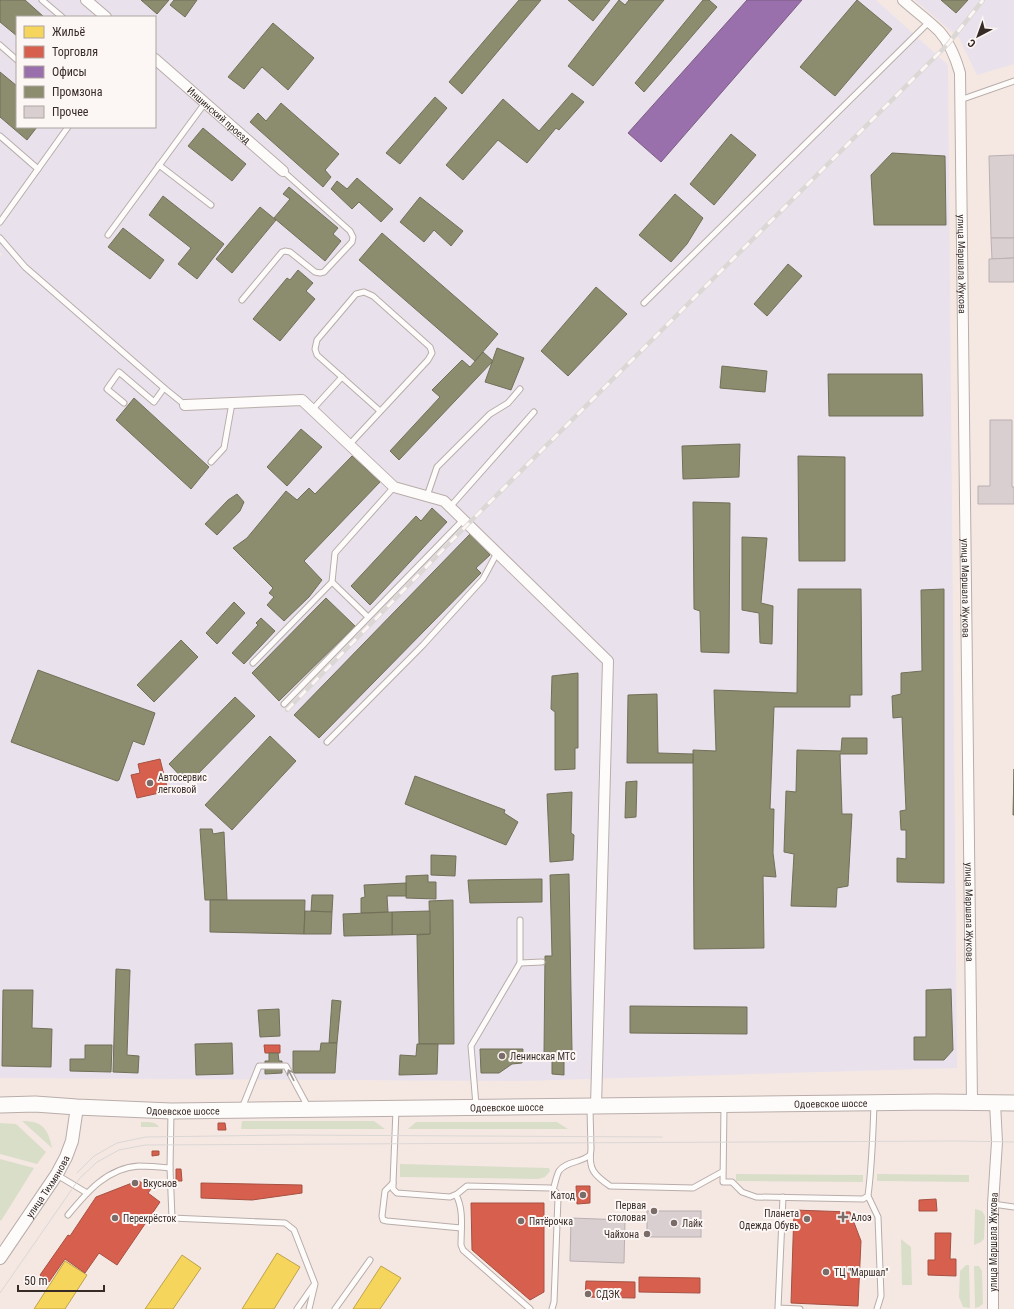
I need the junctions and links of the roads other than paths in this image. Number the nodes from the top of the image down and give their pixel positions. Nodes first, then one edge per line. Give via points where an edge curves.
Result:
1 (42, 0) edge
2 (86, 0) edge
3 (903, 0) edge
4 (61, 16) edge
5 (105, 16) edge
6 (929, 22) junction
7 (0, 45) edge
8 (16, 59) edge
9 (156, 61) edge
10 (1014, 81) edge
11 (960, 100) junction
12 (206, 103) junction
13 (67, 128) edge
14 (0, 136) edge
15 (159, 165) junction
16 (38, 169) junction
17 (283, 171) joint
18 (211, 205) dead end
19 (0, 222) edge
20 (108, 235) dead end
21 (0, 238) edge
22 (242, 300) dead end
23 (644, 303) dead end
24 (342, 377) junction
25 (164, 388) junction
26 (520, 390) dead end
27 (124, 403) dead end
28 (232, 403) junction
29 (185, 406) joint
30 (312, 410) junction
31 (380, 411) junction
32 (534, 412) dead end
33 (349, 445) junction
34 (211, 462) dead end
35 (394, 487) junction
36 (426, 496) junction
37 (450, 507) junction
38 (463, 520) junction
39 (497, 552) junction
40 (332, 582) junction
41 (368, 617) junction
42 (253, 663) dead end
43 (284, 704) dead end
44 (326, 742) dead end
45 (520, 920) dead end
46 (542, 962) dead end
47 (520, 963) junction
48 (972, 1102) junction
49 (995, 1102) junction
50 (1014, 1102) edge
51 (874, 1103) junction
52 (0, 1104) edge
53 (724, 1105) junction
54 (593, 1106) junction
55 (77, 1107) junction
56 (477, 1108) junction
57 (396, 1109) junction
58 (309, 1110) junction
59 (172, 1111) junction
60 (241, 1111) junction
61 (590, 1155) junction
62 (170, 1168) junction
63 (722, 1172) junction
64 (57, 1175) junction
65 (393, 1183) junction
66 (553, 1190) junction
67 (87, 1193) junction
68 (456, 1195) junction
69 (868, 1196) junction
70 (783, 1197) junction
71 (993, 1204) junction
72 (1014, 1207) edge
73 (68, 1215) dead end
74 (461, 1228) junction
75 (0, 1258) edge
76 (370, 1260) dead end
77 (315, 1284) junction
78 (297, 1309) edge
79 (309, 1309) edge
80 (335, 1309) edge
81 (530, 1309) edge
82 (552, 1309) edge
83 (800, 1309) edge
84 (877, 1309) edge
85 (993, 1309) edge

1 - 4 lane
2 - 5 street
3 - 6 street, улица Маршала Жукова
6 - 11 street, улица Маршала Жукова via 939,31 956,59 960,73
6 - 23 lane
7 - 8 lane
9 - 12 street, Иншинский проезд
10 - 11 lane
11 - 48 street, улица Маршала Жукова
12 - 15 lane
12 - 17 street, Иншинский проезд
13 - 16 lane
14 - 16 lane
15 - 18 lane
15 - 20 lane
16 - 19 lane
17 - 22 lane via 350,231 352,242 324,272 320,273 285,250
21 - 25 lane via 25,267
24 - 30 lane
24 - 31 lane
24 - 31 lane via 317,355 317,340 356,294 364,292 373,296 430,347 432,353
25 - 27 lane via 154,402 119,372 106,389
25 - 29 lane
26 - 36 lane via 508,403 490,414 437,467
28 - 29 street
28 - 30 street via 302,400
28 - 34 lane via 224,448
30 - 33 street
31 - 33 lane
32 - 37 lane
33 - 35 street
35 - 36 street
35 - 40 lane via 335,553
36 - 37 street via 444,501
37 - 38 street
38 - 39 street
38 - 41 lane
39 - 44 lane via 483,579 424,645
39 - 54 street via 608,662
40 - 41 lane
40 - 42 lane
41 - 43 lane
45 - 47 lane
46 - 47 lane
47 - 56 lane via 471,1046
48 - 49 main road, Одоевское шоссе
48 - 51 main road, Одоевское шоссе
49 - 50 main road, Одоевское шоссе
49 - 71 street, улица Маршала Жукова via 997,1142
51 - 53 main road, Одоевское шоссе
51 - 69 lane
52 - 55 main road, Одоевское шоссе
53 - 54 main road, Одоевское шоссе
53 - 63 lane
54 - 56 main road, Одоевское шоссе
54 - 61 lane
55 - 59 main road, Одоевское шоссе
55 - 64 street, улица Тихмянова via 72,1141
56 - 57 main road, Одоевское шоссе
57 - 58 main road, Одоевское шоссе
57 - 65 lane
58 - 60 main road, Одоевское шоссе
58 -> 60 lane via 286,1066 259,1066
59 - 60 main road, Одоевское шоссе
59 - 62 lane
61 - 63 lane via 592,1171 610,1186 693,1188
61 - 66 lane via 581,1161 564,1166 557,1176
62 - 67 lane via 138,1166 122,1169 105,1177
62 - 77 lane via 172,1218 285,1223 294,1230
63 - 70 lane via 723,1182 732,1182 742,1192 756,1197
64 - 67 lane
64 - 75 street, улица Тихмянова
65 - 68 lane via 393,1189 397,1192 450,1197
65 - 74 lane via 385,1191 383,1220
66 - 68 lane via 467,1186
66 - 82 lane via 558,1198
67 - 73 lane
68 - 74 lane via 460,1201
69 - 70 lane via 863,1199
69 - 84 lane via 878,1216 881,1296
70 - 83 lane via 778,1308
71 - 72 lane
71 - 85 street, улица Маршала Жукова
74 - 81 lane via 463,1250
76 - 80 lane
77 - 78 lane
77 - 79 lane

